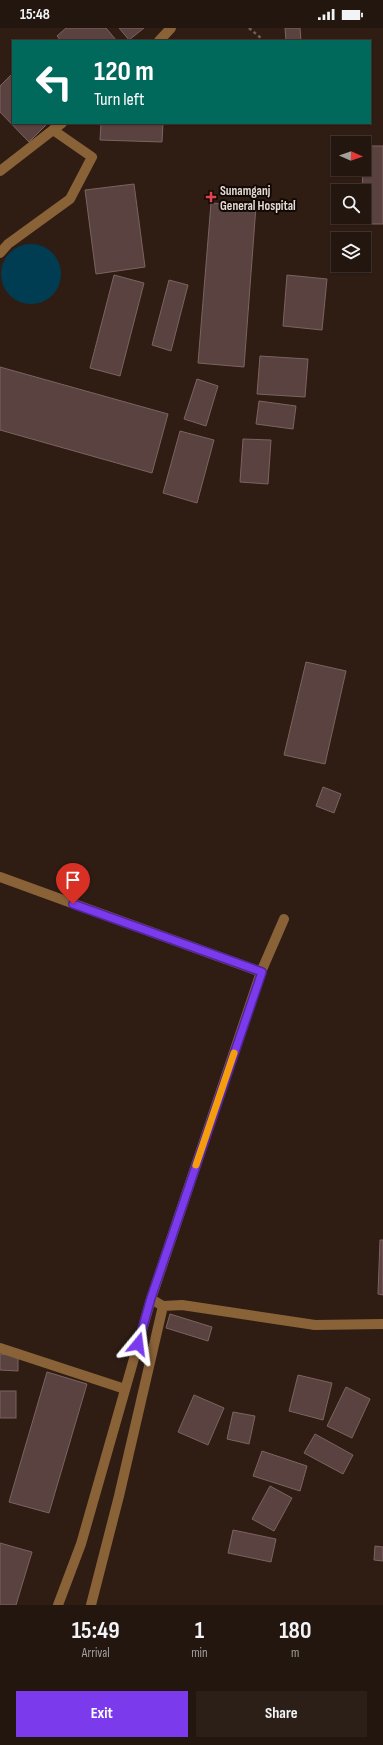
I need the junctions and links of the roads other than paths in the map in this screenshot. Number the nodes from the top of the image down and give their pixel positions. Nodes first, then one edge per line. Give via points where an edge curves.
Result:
1 (171, 28) edge
2 (161, 40) edge
3 (61, 124) edge
4 (53, 130) junction
5 (0, 172) edge
6 (0, 253) edge
7 (0, 877) edge
8 (284, 919) dead end
9 (262, 972) junction
10 (151, 1298) junction
11 (163, 1306) junction
12 (383, 1324) edge
13 (0, 1348) edge
14 (125, 1389) junction
15 (58, 1605) edge
16 (91, 1605) edge

1 - 2 street
3 - 4 street
4 - 5 street
4 - 6 street via 92,157 70,199 8,244
7 - 9 street
8 - 9 street
9 - 10 street
10 - 11 street
10 - 14 street
11 - 12 street via 182,1305 315,1325
11 - 16 street via 120,1496
13 - 14 street
14 - 15 street via 82,1544

